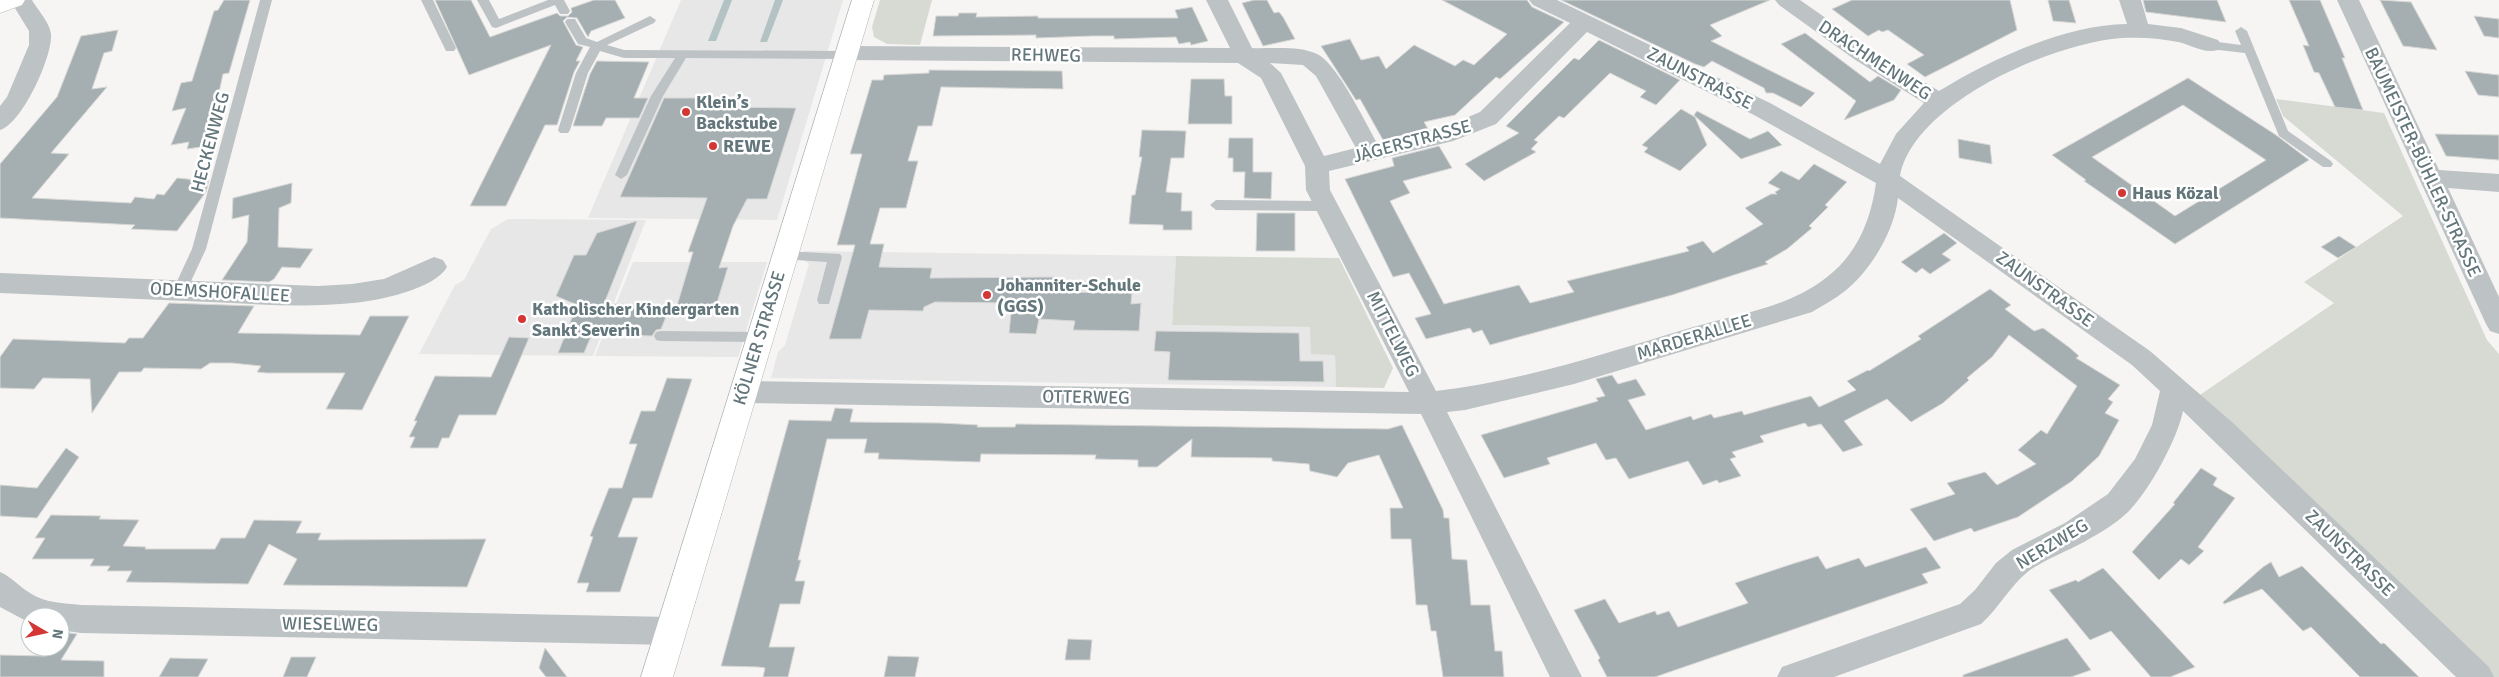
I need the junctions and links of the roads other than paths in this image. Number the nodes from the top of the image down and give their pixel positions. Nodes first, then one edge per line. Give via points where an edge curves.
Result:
1 (14, 0) edge
2 (21, 0) edge
3 (266, 0) edge
4 (427, 0) edge
5 (483, 0) edge
6 (558, 0) edge
7 (863, 0) edge
8 (1217, 0) edge
9 (1540, 0) edge
10 (1786, 0) edge
11 (2130, 0) edge
12 (2348, 0) edge
13 (0, 6) edge
14 (564, 11) dead end
15 (650, 20) dead end
16 (1585, 21) junction
17 (570, 22) dead end
18 (2242, 31) dead end
19 (2140, 32) junction
20 (2210, 46) joint
21 (597, 47) junction
22 (450, 48) dead end
23 (2248, 50) junction
24 (683, 54) junction
25 (847, 54) junction
26 (1245, 57) junction
27 (1940, 102) junction
28 (0, 122) edge
29 (564, 130) dead end
30 (1370, 152) junction
31 (2327, 164) dead end
32 (1317, 166) junction
33 (621, 175) dead end
34 (2430, 178) junction
35 (1888, 179) junction
36 (2499, 183) edge
37 (1326, 204) junction
38 (1216, 205) dead end
39 (784, 256) junction
40 (434, 267) dead end
41 (0, 283) edge
42 (180, 290) junction
43 (824, 300) dead end
44 (2499, 324) edge
45 (660, 336) dead end
46 (759, 337) junction
47 (2174, 388) junction
48 (743, 392) junction
49 (1429, 403) junction
50 (0, 586) edge
51 (671, 631) junction
52 (657, 677) edge
53 (1566, 677) edge
54 (1793, 677) edge
55 (2478, 677) edge

1 - 13 street
2 - 28 street via 40,31 40,45 17,100
3 - 42 lane, HECKENWEG via 199,249
4 - 22 lane
5 - 6 lane via 496,24
6 - 14 lane
7 - 25 street, KÖLNER STRASSE
8 - 26 street
9 - 16 street, ZAUNSTRASSE
10 - 27 street, DRACHMENWEG via 1862,54
11 - 19 street
12 - 34 street, BAUMEISTER-BÜHLER-STRASSE
15 - 21 lane
16 - 30 street, JÄGERSTRASSE via 1488,118 1453,133
16 - 35 street, ZAUNSTRASSE via 1762,109
17 - 21 lane via 582,41
18 - 23 lane
19 - 20 street, MARDERALLEE via 2193,38
19 - 27 street, MARDERALLEE via 2107,34 2050,46 1996,70
20 - 23 lane
21 - 24 lane via 624,54
21 - 29 lane via 585,66
23 - 31 lane via 2283,133
24 - 25 lane
24 - 33 lane via 657,96
25 - 26 street, REHWEG
25 - 39 street, KÖLNER STRASSE
26 - 30 street, REHWEG via 1296,56 1317,63
26 - 32 street, MITTELWEG via 1270,73
27 - 35 street, MARDERALLEE via 1895,155
30 - 32 street, JÄGERSTRASSE
32 - 37 street, MITTELWEG via 1318,190
34 - 36 street
34 - 44 street, BAUMEISTER-BÜHLER-STRASSE
35 - 47 street, ZAUNSTRASSE via 2141,358
35 - 49 street, MARDERALLEE via 1884,210 1854,267 1836,284 1803,305 1574,373 1465,399
37 - 38 lane
37 - 49 street, MITTELWEG
39 - 43 lane via 835,257
39 - 46 street, KÖLNER STRASSE
40 - 42 street, ODEMSHOFALLEE via 409,282 382,291 342,295
41 - 42 street, ODEMSHOFALLEE
45 - 46 lane
46 - 48 street, KÖLNER STRASSE
47 - 54 street, NERZWEG via 2166,424 2145,467 2118,503 2075,532 2022,559 2006,572 1986,600 1970,614
47 - 55 street, ZAUNSTRASSE
48 - 49 street, OTTERWEG
48 - 51 street, KÖLNER STRASSE
49 - 53 street, MITTELWEG
50 - 51 street, WIESELWEG via 8,597 43,615 94,620
51 - 52 street, KÖLNER STRASSE

